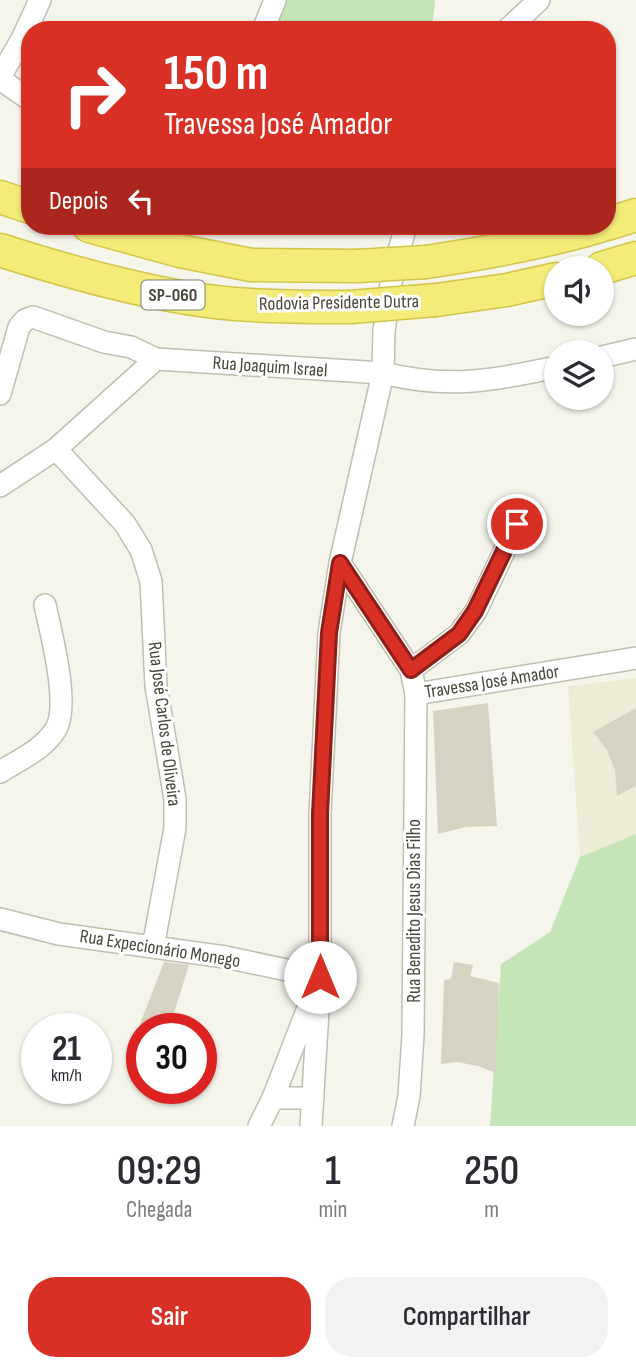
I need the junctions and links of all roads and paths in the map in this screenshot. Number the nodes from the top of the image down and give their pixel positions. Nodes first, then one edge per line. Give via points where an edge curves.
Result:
1 (40, 0) edge
2 (275, 0) edge
3 (539, 0) edge
4 (30, 21) edge
5 (267, 21) edge
6 (517, 21) edge
7 (21, 41) edge
8 (0, 78) edge
9 (21, 93) edge
10 (0, 197) edge
11 (21, 204) edge
12 (636, 215) edge
13 (616, 221) edge
14 (122, 235) edge
15 (403, 235) edge
16 (566, 235) edge
17 (0, 250) edge
18 (636, 258) edge
19 (614, 264) edge
20 (544, 282) edge
21 (636, 349) edge
22 (614, 355) edge
23 (156, 359) junction
24 (544, 370) edge
25 (383, 373) junction
26 (0, 394) edge
27 (56, 449) junction
28 (0, 486) edge
29 (517, 524) dead end
30 (340, 563) junction
31 (45, 605) dead end
32 (636, 658) edge
33 (411, 670) junction
34 (416, 695) junction
35 (0, 772) edge
36 (0, 919) edge
37 (153, 947) junction
38 (320, 977) junction
39 (273, 1098) junction
40 (313, 1098) junction
41 (259, 1126) edge
42 (311, 1126) edge
43 (403, 1126) edge

1 - 4 street
2 - 5 street
3 - 6 street
7 - 8 street
8 - 9 street
10 - 11 highway
12 - 13 highway
14 - 16 highway, Rodovia Presidente Dutra / SP-060, bridge via 251,265 357,266 426,262
15 - 25 street via 384,331
17 - 20 highway, Rodovia Presidente Dutra / SP-060, bridge via 117,284 246,305 351,307 436,300
18 - 19 highway
21 - 22 street
23 - 25 street, Rua Joaquim Israel
23 - 26 street, Rua Joaquim Israel via 33,317 19,327
23 - 27 street
24 - 25 street, Rua Joaquim Israel via 448,383 417,382
25 - 30 street
27 - 28 street
27 - 37 street, Rua José Carlos de Oliveira via 125,524 141,550 151,581 156,686 175,799 175,828
29 - 33 street via 459,634
30 - 33 street, Travessa José Amador
30 - 38 street via 329,633 320,814
31 - 35 street via 59,682 60,718 43,743
32 - 34 street, Travessa José Amador
33 - 34 street, Travessa José Amador
34 - 43 street, Rua Benedito Jesus Dias Filho via 413,1035
36 - 37 street, Rua Expecionário Monego via 59,934
37 - 38 street, Rua Expecionário Monego
38 - 39 street
38 - 40 street
39 - 40 street
39 - 41 street
40 - 42 street

